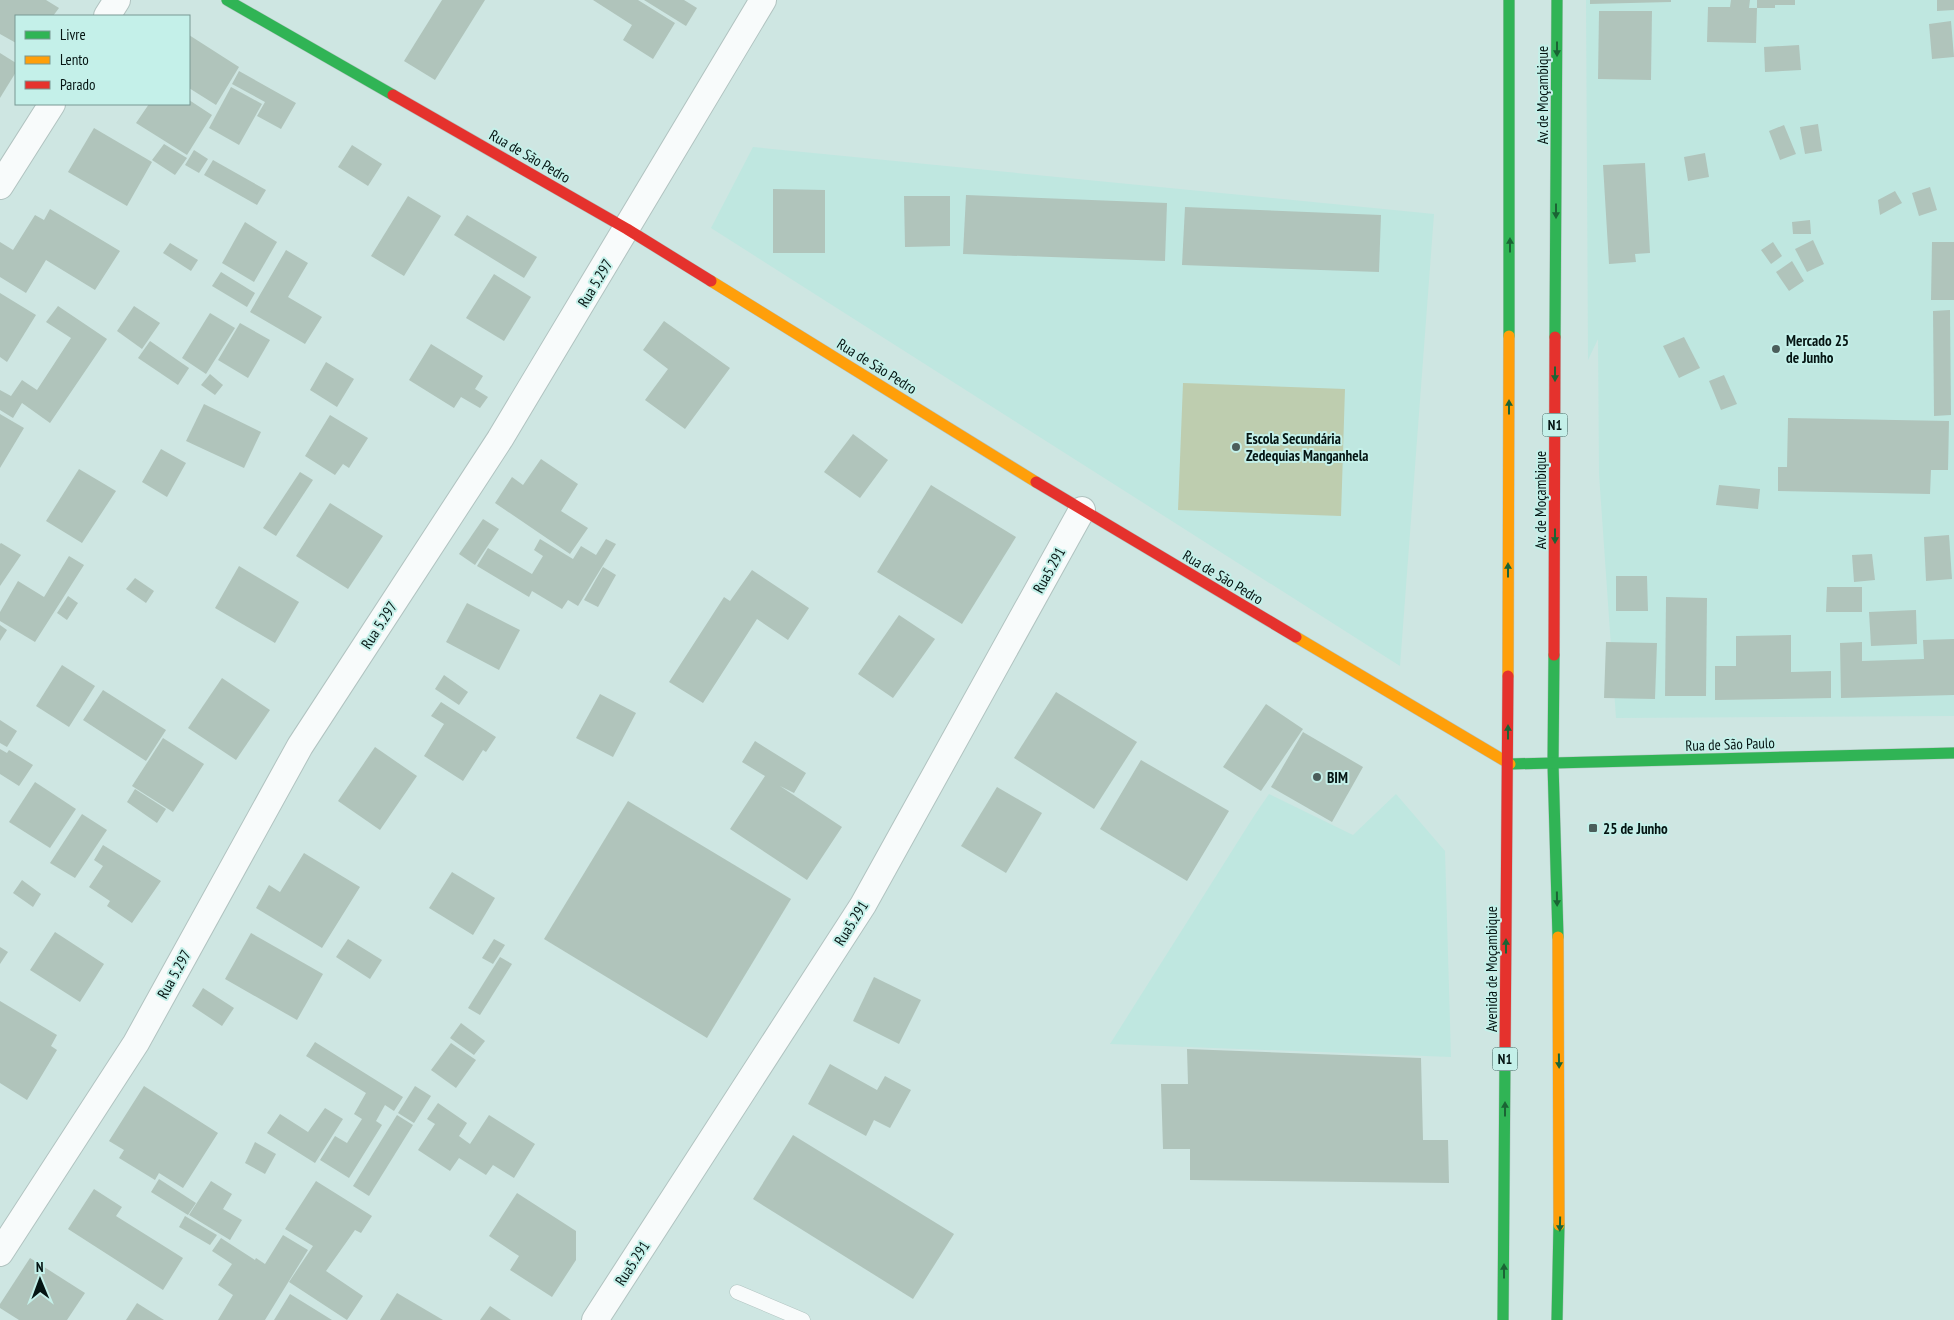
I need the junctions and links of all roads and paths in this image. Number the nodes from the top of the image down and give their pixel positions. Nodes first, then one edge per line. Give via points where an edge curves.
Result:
1 (117, 0) edge
2 (227, 0) edge
3 (763, 0) edge
4 (1509, 0) edge
5 (1557, 0) edge
6 (108, 15) edge
7 (51, 105) edge
8 (0, 186) edge
9 (627, 229) junction
10 (1082, 510) junction
11 (1954, 753) edge
12 (1508, 764) junction
13 (1553, 764) junction
14 (1507, 799) joint
15 (0, 1253) edge
16 (737, 1292) dead end
17 (595, 1320) edge
18 (803, 1320) edge
19 (1504, 1320) edge
20 (1558, 1320) edge

1 - 6 street
2 - 9 main road, Rua de São Pedro
3 - 9 street, Rua 5.297
12 -> 4 main road, Av. de Moçambique / N1
5 -> 13 main road, Av. de Moçambique / N1
7 - 8 street
9 - 10 main road, Rua de São Pedro
9 - 15 street, Rua 5.297 via 500,440 300,746 136,1043
10 - 12 main road, Rua de São Pedro
10 - 17 street, Rua5.291 via 863,905
11 - 13 main road, Rua de São Paulo
12 - 13 main road, Rua de São Paulo
12 - 14 main road, Av. de Moçambique / N1
13 -> 20 main road, Av. de Moçambique / N1 via 1557,850
19 -> 14 main road, Avenida de Moçambique / N1
16 - 18 lane

